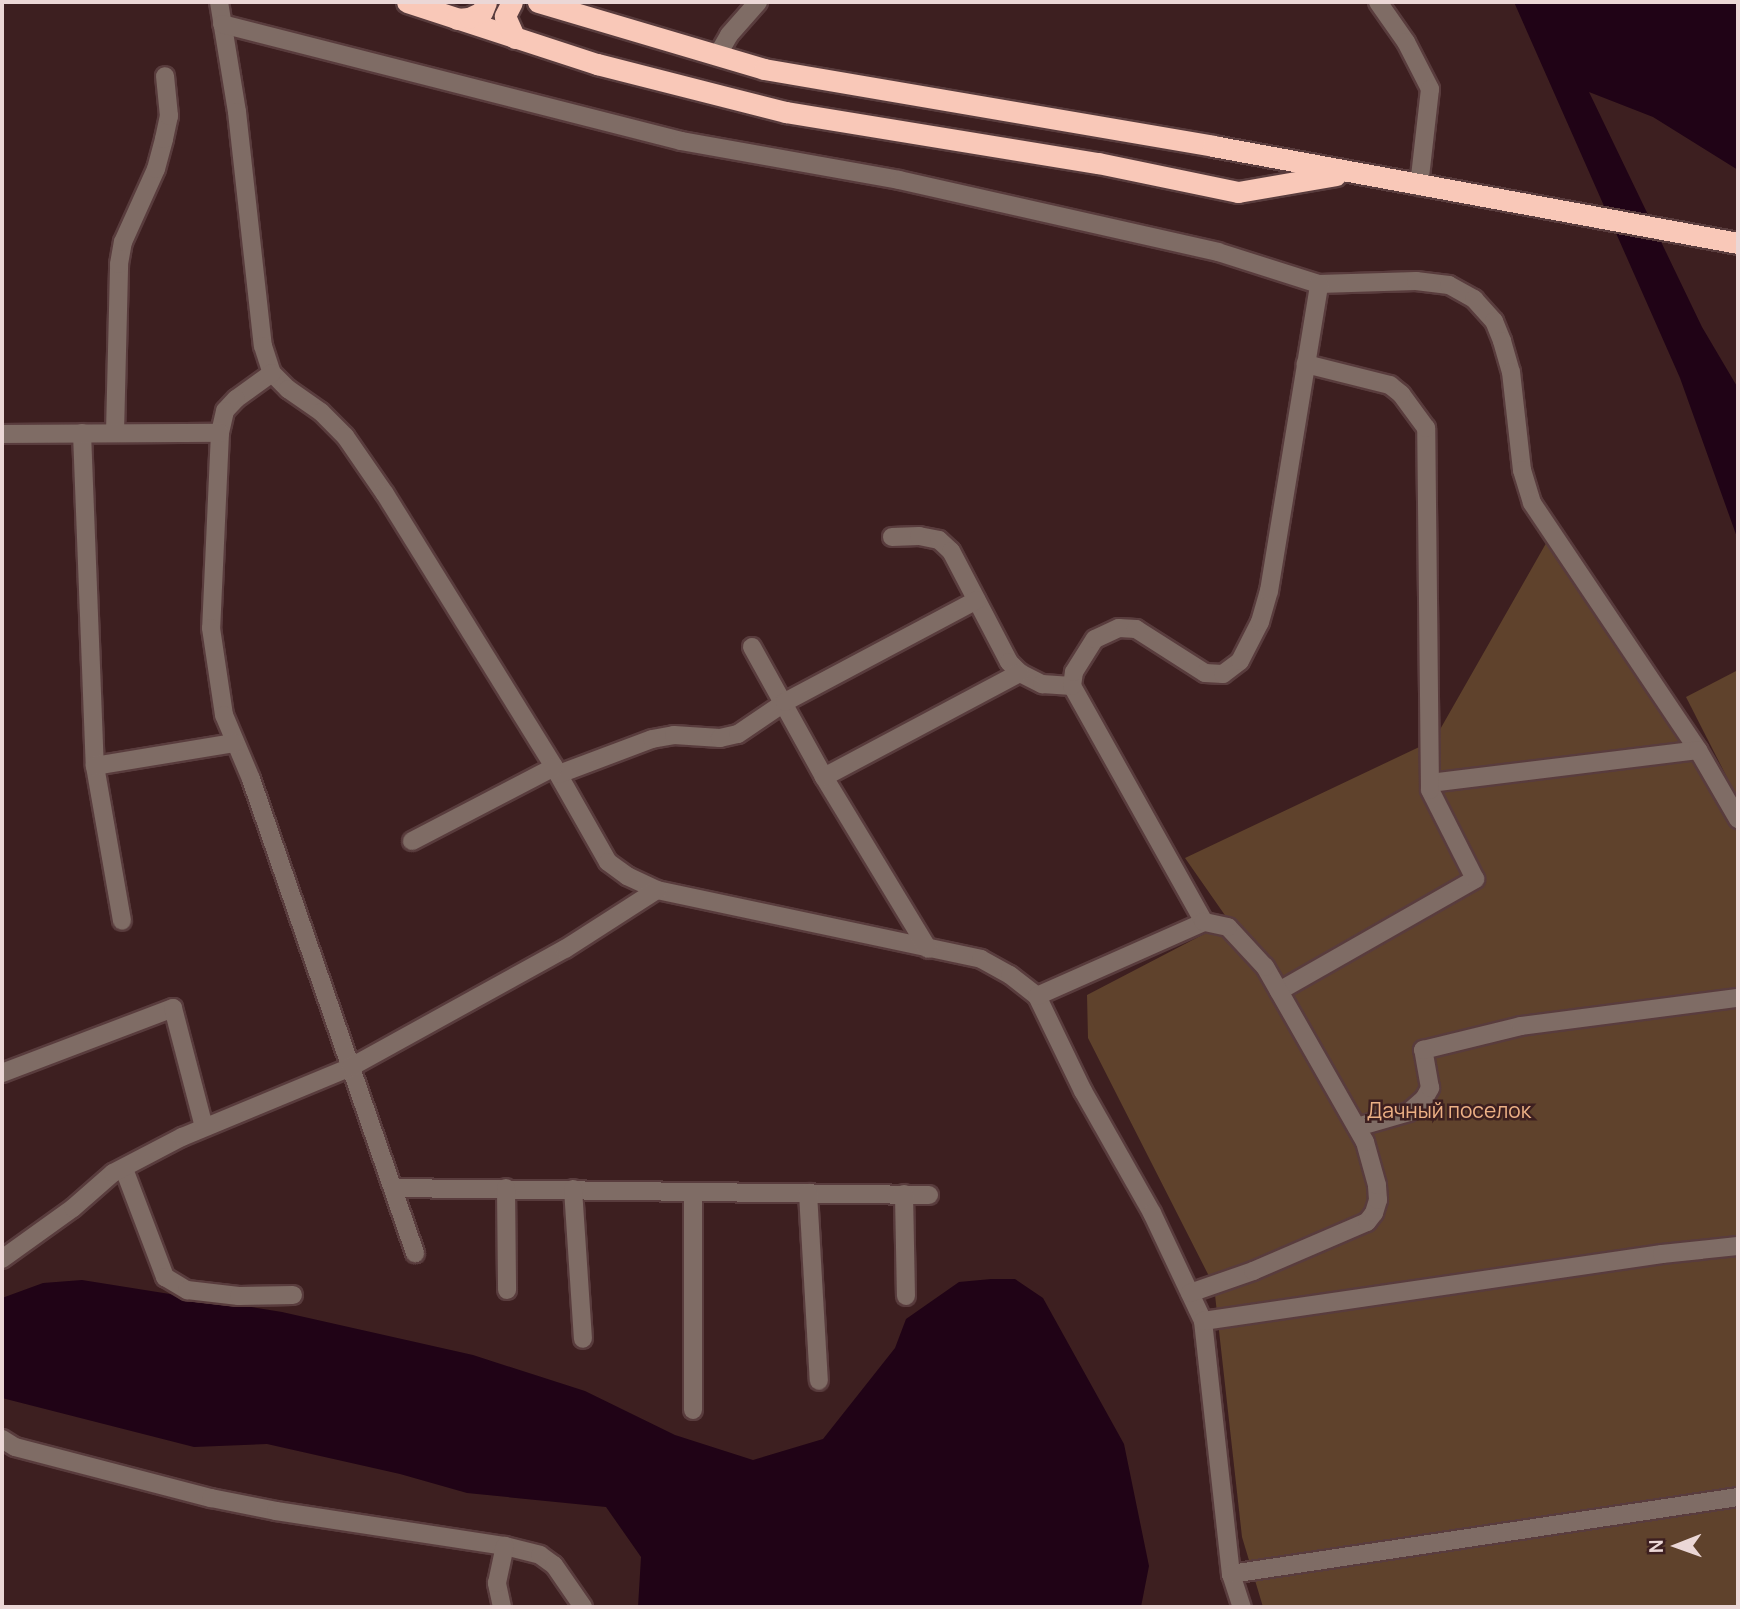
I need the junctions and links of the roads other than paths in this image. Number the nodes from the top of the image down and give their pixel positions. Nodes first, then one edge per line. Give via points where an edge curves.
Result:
1 (219, 2) edge
2 (407, 2) edge
3 (486, 2) edge
4 (512, 2) edge
5 (538, 2) edge
6 (758, 2) edge
7 (1378, 2) edge
8 (457, 19) junction
9 (222, 24) junction
10 (515, 38) junction
11 (717, 57) junction
12 (165, 76) dead end
13 (1350, 173) junction
14 (1419, 186) junction
15 (1738, 243) edge
16 (1319, 284) junction
17 (1306, 364) junction
18 (272, 373) junction
19 (82, 433) junction
20 (115, 433) junction
21 (220, 433) junction
22 (2, 434) edge
23 (892, 537) dead end
24 (977, 600) junction
25 (752, 647) dead end
26 (1020, 673) junction
27 (1072, 686) junction
28 (785, 702) junction
29 (234, 743) junction
30 (1698, 750) junction
31 (95, 766) junction
32 (556, 771) junction
33 (824, 777) junction
34 (1430, 783) junction
35 (1738, 819) edge
36 (412, 841) dead end
37 (657, 890) junction
38 (121, 921) dead end
39 (1204, 922) junction
40 (928, 948) junction
41 (1279, 991) junction
42 (1037, 996) junction
43 (1738, 998) edge
44 (351, 1067) junction
45 (2, 1073) edge
46 (1357, 1127) junction
47 (204, 1128) junction
48 (124, 1169) junction
49 (393, 1188) junction
50 (506, 1188) junction
51 (573, 1189) junction
52 (693, 1192) junction
53 (808, 1193) junction
54 (904, 1194) junction
55 (929, 1195) dead end
56 (1738, 1246) edge
57 (415, 1253) dead end
58 (2, 1259) edge
59 (508, 1290) dead end
60 (1190, 1293) junction
61 (293, 1295) dead end
62 (906, 1296) dead end
63 (1203, 1321) junction
64 (583, 1339) dead end
65 (819, 1381) dead end
66 (694, 1410) dead end
67 (2, 1439) edge
68 (1738, 1497) edge
69 (505, 1546) junction
70 (1231, 1574) junction
71 (497, 1583) junction
72 (487, 1607) edge
73 (502, 1607) edge
74 (583, 1607) edge
75 (1242, 1607) edge

1 - 9 street
2 - 8 highway
3 - 8 highway via 482,12
4 - 10 highway via 505,16
5 - 11 highway
6 - 11 street via 729,35
7 - 14 street via 1406,42 1430,89
8 - 10 highway
9 - 16 street via 681,141 912,183 1218,252
9 - 18 street via 237,112 263,346
10 - 13 highway via 786,112 1098,163 1238,192
11 - 13 highway
12 - 20 street via 169,116 156,169 123,242 119,264
13 - 14 highway
14 - 15 highway
16 - 17 street
16 - 30 street via 1416,281 1449,285 1474,299 1494,321 1511,372 1522,470 1532,503
17 - 27 street via 1269,591 1260,622 1240,661 1223,674 1205,673 1136,629 1119,628 1095,639 1074,672
17 - 34 street via 1390,385 1426,428
18 - 21 street via 225,411
18 - 32 street via 345,436
19 - 20 street
19 - 22 street
19 - 31 street
20 - 21 street
21 - 29 street via 211,628 223,715
23 - 24 street via 939,540 951,551
24 - 26 street via 1009,662
24 - 28 street
25 - 28 street
26 - 27 street via 1042,684
26 - 33 street
27 - 39 street
28 - 32 street via 738,734 720,738 674,735
28 - 33 street
29 - 31 street
29 - 44 street via 256,792
30 - 34 street
30 - 35 street
31 - 38 street
32 - 36 street
32 - 37 street via 608,862
33 - 40 street
34 - 41 street via 1475,879
37 - 40 street
37 - 44 street via 565,949
39 - 41 street via 1228,926 1241,937
39 - 42 street
40 - 42 street via 981,959
41 - 46 street
42 - 60 street
43 - 46 street via 1521,1026 1423,1051 1430,1088 1424,1100 1409,1112
44 - 47 street
44 - 49 street
45 - 47 street via 173,1009
46 - 60 street via 1377,1185 1374,1213 1367,1222
47 - 48 street
48 - 58 street
48 - 61 street via 165,1276 187,1290 239,1296
49 - 50 street
49 - 57 street
50 - 51 street
50 - 59 street
51 - 52 street
51 - 64 street
52 - 53 street
52 - 66 street
53 - 54 street
53 - 65 street
54 - 55 street
54 - 62 street
56 - 63 street
60 - 63 street
63 - 70 street
67 - 69 street via 15,1447 211,1498
68 - 70 street
69 - 71 street
69 - 74 street via 540,1555 554,1565
70 - 75 street
71 - 72 street
71 - 73 street

